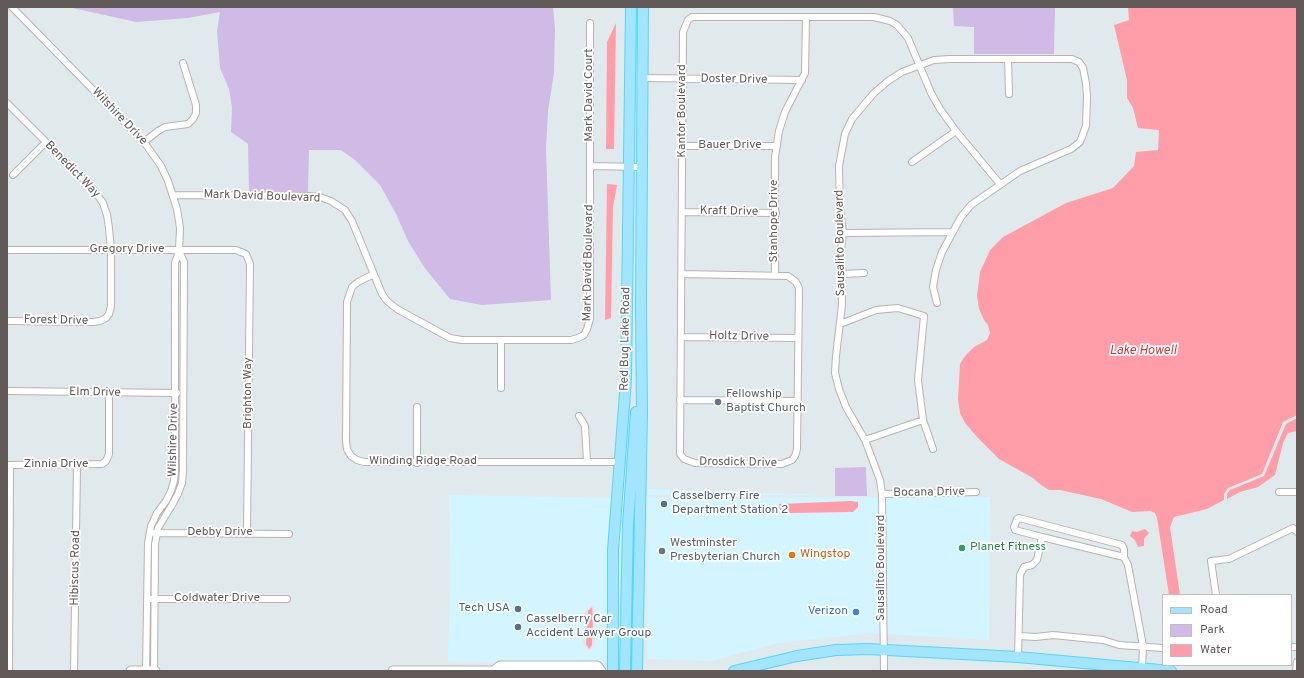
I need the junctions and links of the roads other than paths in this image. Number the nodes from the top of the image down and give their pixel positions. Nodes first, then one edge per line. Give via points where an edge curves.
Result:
1 (12, 7) edge
2 (631, 7) edge
3 (634, 7) edge
4 (644, 7) edge
5 (806, 18) junction
6 (590, 23) dead end
7 (1008, 58) junction
8 (183, 63) dead end
9 (920, 65) junction
10 (643, 78) junction
11 (683, 79) junction
12 (802, 80) junction
13 (1009, 94) dead end
14 (7, 103) edge
15 (956, 131) junction
16 (46, 142) junction
17 (144, 142) junction
18 (682, 146) junction
19 (777, 146) junction
20 (912, 162) dead end
21 (590, 166) junction
22 (628, 166) junction
23 (642, 167) junction
24 (13, 175) dead end
25 (1000, 184) junction
26 (173, 195) junction
27 (682, 212) junction
28 (776, 213) junction
29 (952, 232) junction
30 (843, 233) junction
31 (7, 250) edge
32 (111, 250) junction
33 (179, 251) junction
34 (246, 254) joint
35 (864, 273) dead end
36 (374, 274) junction
37 (682, 274) junction
38 (841, 274) junction
39 (775, 275) junction
40 (937, 303) dead end
41 (641, 308) junction
42 (7, 321) edge
43 (840, 324) junction
44 (681, 337) junction
45 (798, 338) junction
46 (500, 340) junction
47 (501, 388) dead end
48 (7, 392) edge
49 (109, 393) junction
50 (175, 393) junction
51 (183, 394) junction
52 (680, 400) junction
53 (798, 401) junction
54 (417, 407) dead end
55 (579, 416) dead end
56 (922, 420) junction
57 (865, 440) junction
58 (933, 449) dead end
59 (684, 460) joint
60 (792, 460) joint
61 (587, 462) junction
62 (620, 462) junction
63 (417, 463) junction
64 (8, 465) edge
65 (77, 465) junction
66 (976, 492) dead end
67 (1279, 492) dead end
68 (1297, 492) edge
69 (882, 494) junction
70 (1297, 532) edge
71 (150, 533) junction
72 (247, 533) junction
73 (157, 534) junction
74 (289, 534) dead end
75 (1042, 537) junction
76 (1124, 557) junction
77 (1216, 594) edge
78 (148, 599) junction
79 (155, 599) junction
80 (287, 599) dead end
81 (1019, 636) junction
82 (1143, 646) junction
83 (1162, 648) edge
84 (883, 650) junction
85 (1018, 657) junction
86 (778, 660) junction
87 (1297, 662) edge
88 (1142, 669) junction
89 (9, 671) edge
90 (74, 671) edge
91 (131, 671) edge
92 (146, 671) edge
93 (155, 671) edge
94 (393, 671) edge
95 (492, 671) edge
96 (602, 671) edge
97 (613, 671) edge
98 (620, 671) edge
99 (625, 671) edge
100 (637, 671) edge
101 (734, 671) edge
102 (765, 671) edge
103 (884, 671) edge
104 (1170, 671) edge
105 (1296, 671) edge

1 - 17 street, Wilshire Drive
2 - 22 main road, Red Bug Lake Road
3 - 10 main road via 635,65
4 - 10 main road, Red Bug Lake Road
5 - 9 street, Kantor Boulevard via 874,17 890,21 903,31
5 - 11 street, Kantor Boulevard via 692,17 683,32
5 - 12 street, Stanhope Drive via 805,73
6 - 21 street, Mark David Court
7 - 9 street, Sausalito Boulevard via 934,60
7 - 13 street
7 - 25 street, Sausalito Boulevard via 1072,59 1079,62 1086,82 1086,126 1080,142 1071,149 1020,171
8 - 17 street via 196,105 193,119 188,124 165,127
9 - 15 street, Kantor Boulevard via 931,93
9 - 30 street, Sausalito Boulevard via 902,72 874,93 852,119 845,134 839,166
10 - 11 street, Doster Drive
10 - 23 main road, Red Bug Lake Road
11 - 12 street, Doster Drive
11 - 18 street, Kantor Boulevard
12 - 19 street, Stanhope Drive via 785,112
14 - 16 street, Benedict Way
15 - 20 street
15 - 25 street, Kantor Boulevard
16 - 24 street
16 - 32 street, Benedict Way via 88,184 103,203
17 - 26 street, Wilshire Drive via 161,166
18 - 19 street, Bauer Drive
18 - 27 street, Kantor Boulevard
19 - 28 street, Stanhope Drive
21 - 22 street
21 - 46 street, Mark David Boulevard via 590,319 584,335 571,340
22 - 23 street
22 - 62 main road, Red Bug Lake Road via 626,380
23 - 41 main road, Red Bug Lake Road
25 - 29 street via 971,205
26 - 33 street, Wilshire Drive via 180,228
26 - 36 street, Mark David Boulevard via 320,197 345,210 352,220
27 - 28 street, Kraft Drive
27 - 37 street, Kantor Boulevard
28 - 39 street, Stanhope Drive
29 - 30 street
29 - 40 street via 942,252 935,276 933,287
30 - 38 street, Sausalito Boulevard
31 - 32 street, Gregory Drive
32 - 33 street, Gregory Drive
32 - 42 street, Forest Drive via 111,306 106,318 93,322
33 - 34 street, Gregory Drive via 236,250
33 - 50 street, Wilshire Drive via 175,263
33 - 51 street, Wilshire Drive via 184,262
34 - 72 street, Brighton Way via 250,264
35 - 38 street
36 - 46 street, Mark David Boulevard via 387,301 396,309 440,333 462,340
36 - 63 street, Winding Ridge Road via 352,287 347,302 347,449 351,456 364,462
37 - 39 street
37 - 44 street, Kantor Boulevard
38 - 43 street, Sausalito Boulevard
39 - 45 street, Stanhope Drive via 793,278 799,288
41 - 99 main road via 629,496
41 - 100 main road, Red Bug Lake Road via 642,413
43 - 56 street via 876,310 898,308 924,316 918,380
43 - 57 street, Sausalito Boulevard via 835,373 846,407
44 - 45 street, Holtz Drive
44 - 52 street, Kantor Boulevard
45 - 53 street, Stanhope Drive
46 - 47 street
48 - 49 street, Elm Drive
49 - 50 street, Elm Drive
49 - 65 street, Zinnia Drive via 109,454 106,461 102,464
50 - 51 street, Elm Drive
50 - 71 street, Wilshire Drive via 174,481 166,501 157,513
51 - 73 street, Wilshire Drive via 182,483
52 - 53 street
52 - 59 street, Kantor Boulevard via 679,446
53 - 60 street, Stanhope Drive via 797,449
54 - 63 street
55 - 61 street via 586,426
56 - 57 street
56 - 58 street
57 - 69 street, Sausalito Boulevard via 880,480
59 - 60 street, Drosdick Drive via 695,463 782,464
61 - 62 street, Winding Ridge Road
61 - 63 street, Winding Ridge Road
62 - 97 main road, Red Bug Lake Road via 613,550
64 - 65 street, Zinnia Drive
64 - 89 street
65 - 90 street, Hibiscus Road
66 - 69 street, Bocana Drive
67 - 68 street
69 - 84 street, Sausalito Boulevard
70 - 77 street via 1293,528 1229,559 1211,561
71 - 73 street, Debby Drive
71 - 78 street, Wilshire Drive
72 - 73 street, Debby Drive
72 - 74 street, Debby Drive
73 - 79 street, Wilshire Drive
75 - 76 street
75 - 76 street via 1015,530 1017,519 1122,545
75 - 81 street via 1037,560 1032,565 1024,567 1020,575
76 - 82 street via 1128,565
78 - 79 street, Coldwater Drive
78 - 92 street, Wilshire Drive
79 - 80 street, Coldwater Drive
79 - 93 street, Wilshire Drive
81 - 82 street via 1054,634 1103,640 1119,645
81 - 85 street
82 - 83 street
82 - 88 street
84 - 85 main road
84 - 86 main road via 836,650
84 - 103 street, Sausalito Boulevard
85 - 88 main road
86 - 101 main road
86 - 102 main road
87 - 105 street
88 - 104 main road
91 - 92 street
92 - 93 street
94 - 95 street
95 - 96 street via 500,666 597,666
96 - 97 street
97 - 98 street

